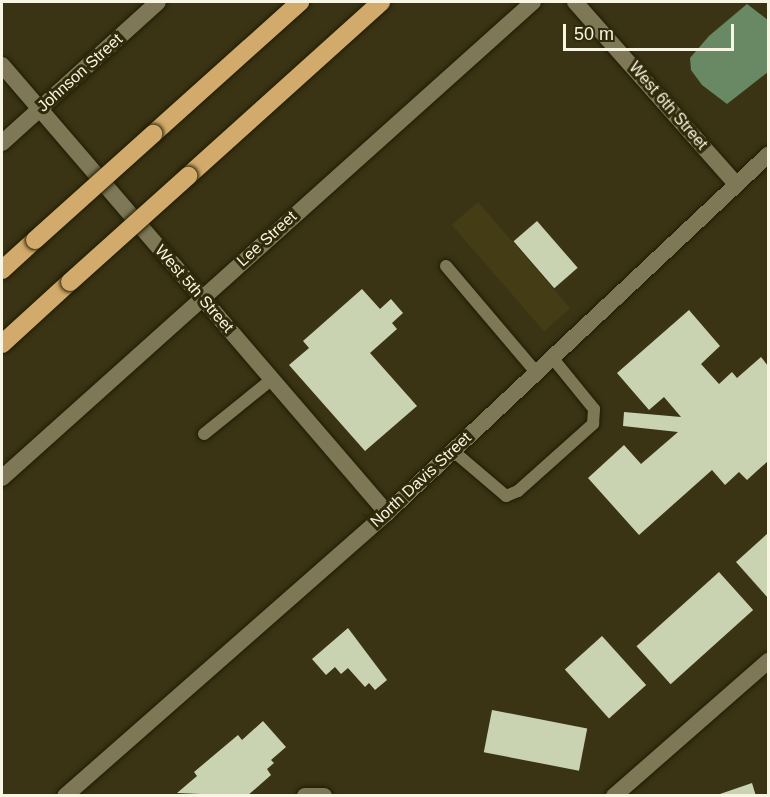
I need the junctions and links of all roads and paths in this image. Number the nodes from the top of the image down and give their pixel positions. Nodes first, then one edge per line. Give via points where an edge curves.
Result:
1 (158, 2) edge
2 (300, 2) edge
3 (381, 2) edge
4 (533, 2) edge
5 (575, 2) edge
6 (2, 65) edge
7 (39, 110) junction
8 (2, 143) edge
9 (768, 155) edge
10 (736, 184) junction
11 (446, 266) dead end
12 (2, 270) edge
13 (202, 297) junction
14 (2, 344) edge
15 (551, 356) junction
16 (535, 371) junction
17 (271, 380) junction
18 (204, 434) dead end
19 (452, 450) junction
20 (2, 478) edge
21 (387, 513) junction
22 (768, 661) edge
23 (65, 795) edge
24 (306, 795) edge
25 (324, 795) edge
26 (614, 795) edge

1 - 7 street, Johnson Street
2 - 12 highway, bridge
3 - 14 highway, bridge
4 - 13 street, Lee Street
5 - 10 street, West 6th Street
6 - 7 street, West 5th Street
7 - 8 street, Johnson Street
7 - 13 street, West 5th Street
9 - 10 street, North Davis Street
10 - 15 street, North Davis Street
11 - 16 lane
13 - 17 street, West 5th Street
13 - 20 street, Lee Street
15 - 16 street, North Davis Street
15 - 19 lane via 594,409 593,424 518,491 506,496
16 - 19 street, North Davis Street
17 - 18 lane
17 - 21 street, West 5th Street
19 - 21 street, North Davis Street
21 - 23 street, North Davis Street
22 - 26 street
24 - 25 street

